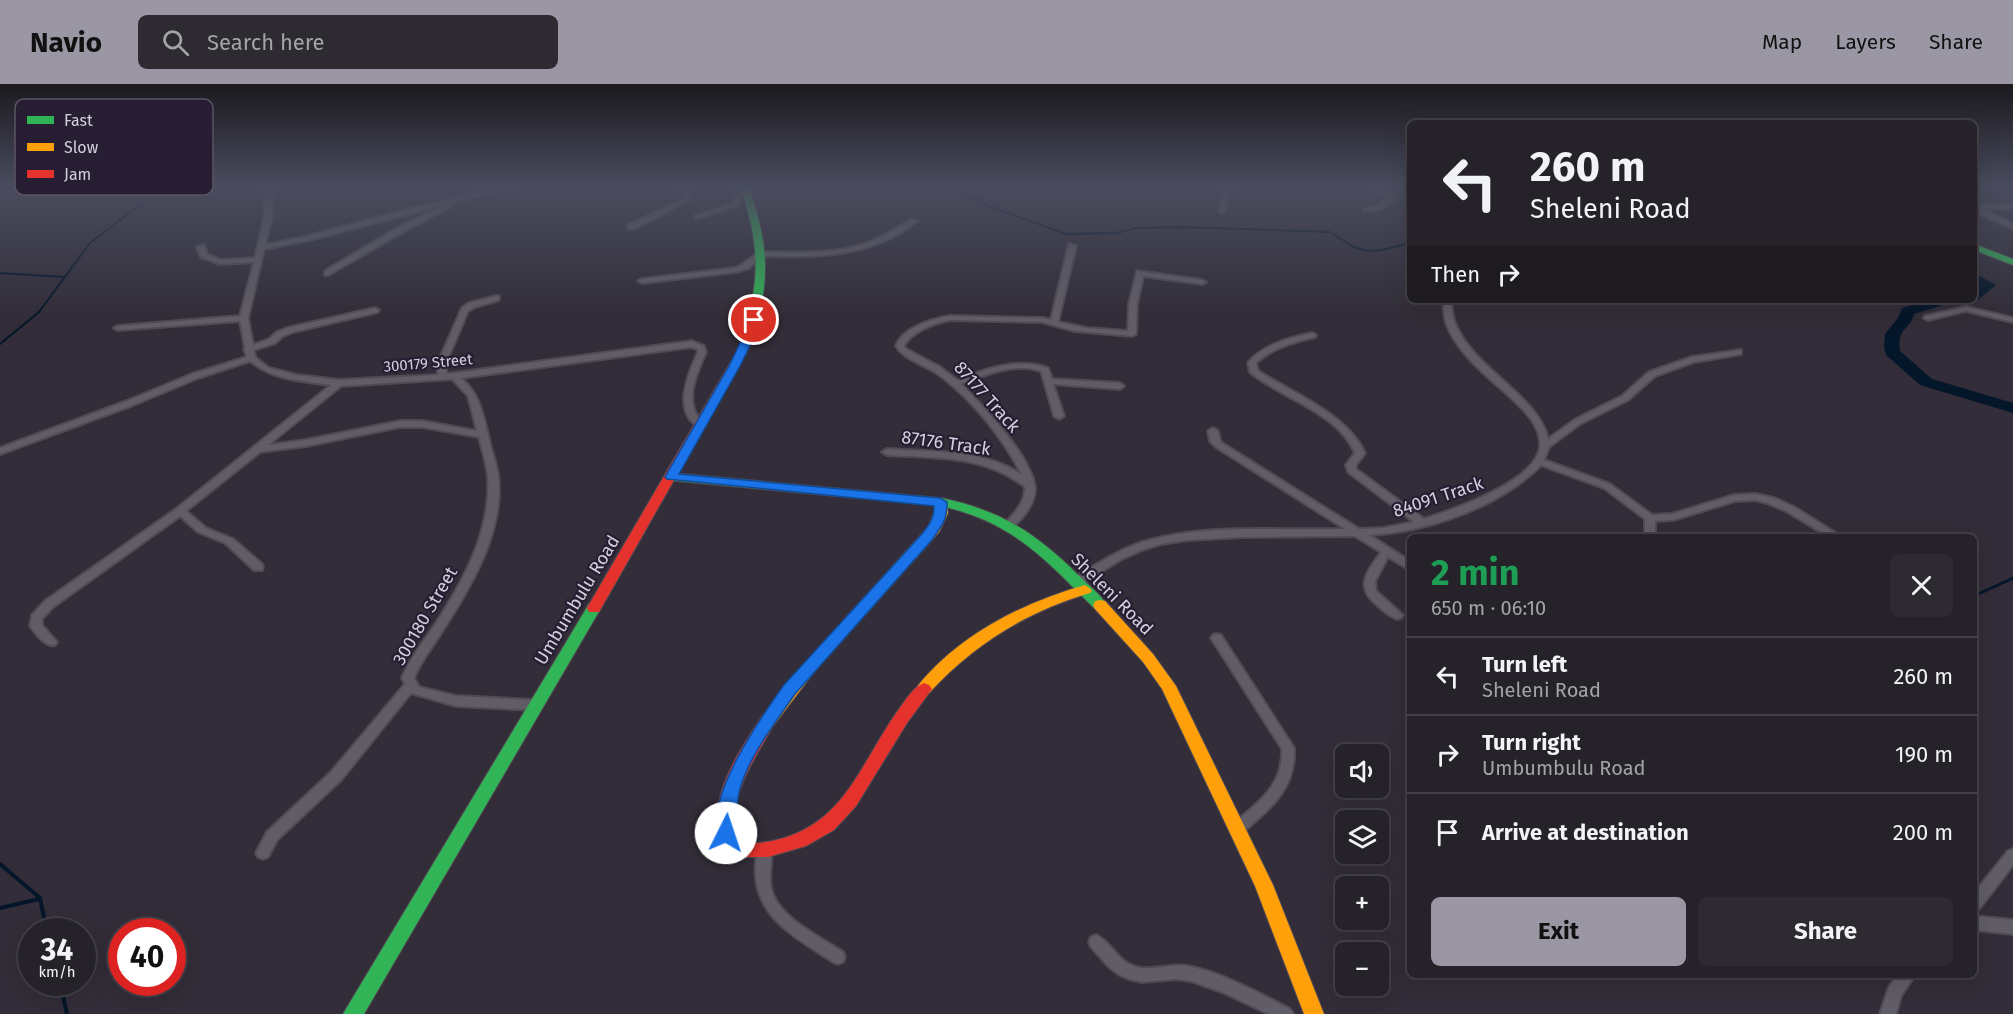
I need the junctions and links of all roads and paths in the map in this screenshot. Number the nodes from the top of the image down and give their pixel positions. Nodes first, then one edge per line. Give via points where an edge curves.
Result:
1 (265, 228) edge
2 (344, 228) edge
3 (403, 228) edge
4 (757, 228) edge
5 (898, 228) edge
6 (1072, 246) dead end
7 (201, 247) dead end
8 (260, 248) junction
9 (1977, 249) edge
10 (761, 253) junction
11 (257, 260) junction
12 (2013, 262) edge
13 (328, 273) dead end
14 (642, 281) dead end
15 (1202, 282) dead end
16 (496, 298) dead end
17 (1448, 303) edge
18 (375, 310) dead end
19 (244, 318) junction
20 (1928, 318) dead end
21 (2013, 320) edge
22 (1054, 324) junction
23 (118, 328) dead end
24 (1312, 334) dead end
25 (1737, 352) dead end
26 (250, 353) junction
27 (448, 376) junction
28 (1048, 381) junction
29 (339, 383) junction
30 (956, 383) junction
31 (1120, 386) dead end
32 (1059, 416) dead end
33 (701, 425) junction
34 (1213, 431) dead end
35 (483, 435) junction
36 (1546, 445) junction
37 (258, 449) junction
38 (0, 451) edge
39 (887, 452) dead end
40 (1539, 461) junction
41 (671, 477) junction
42 (1030, 490) junction
43 (940, 502) junction
44 (180, 511) junction
45 (1650, 518) junction
46 (1421, 522) junction
47 (1009, 525) junction
48 (1357, 532) junction
49 (1650, 534) edge
50 (1832, 534) edge
51 (1387, 551) junction
52 (1407, 564) edge
53 (258, 567) dead end
54 (1080, 586) junction
55 (1398, 615) dead end
56 (1217, 638) dead end
57 (51, 642) dead end
58 (411, 685) junction
59 (536, 705) junction
60 (1238, 828) junction
61 (765, 850) junction
62 (263, 853) dead end
63 (2013, 855) edge
64 (1977, 900) edge
65 (1977, 922) edge
66 (2013, 927) edge
67 (1096, 942) dead end
68 (838, 957) dead end
69 (1906, 978) edge
70 (353, 1014) edge
71 (1285, 1014) edge
72 (1314, 1014) edge
73 (1888, 1014) edge

1 - 8 street
2 - 8 street
3 - 13 street
4 - 10 street, Umbumbulu Road
5 - 10 street via 862,248
6 - 22 street
7 - 11 street via 204,255 213,260
8 - 11 street
9 - 12 street
10 - 14 street via 736,270
10 - 33 street, Umbumbulu Road via 759,293 750,333
11 - 19 street
15 - 22 street via 1140,273 1132,334
16 - 27 street via 465,310 441,365
17 - 36 street via 1451,324 1460,342 1520,403 1541,429
18 - 26 street via 290,330
19 - 23 street
19 - 26 street
20 - 21 street via 1966,309
22 - 30 street, 87177 Track via 1043,320 950,318 926,325 902,341 903,351
24 - 46 street via 1256,358 1252,363 1254,372 1317,410 1354,440 1360,453 1351,471
25 - 36 street via 1692,360 1652,374 1624,398 1577,422
26 - 29 street, 300179 Street via 260,367 283,375
26 - 38 street
27 - 29 street, 300179 Street
27 - 33 street, 300179 Street via 696,345 702,352 690,386 688,406
27 - 35 street, 300180 Street via 474,396
28 - 30 street via 1044,369 1032,367 992,371
28 - 31 street
28 - 32 street
29 - 37 street
30 - 42 street, 87177 Track via 1018,458 1029,478
33 - 41 street, Umbumbulu Road
34 - 48 street via 1219,445
35 - 37 street via 400,424
35 - 58 street, 300180 Street via 493,476 491,512 485,533 453,607 412,668 408,678
36 - 40 street, 84091 Track
37 - 44 street
39 - 42 street, 87176 Track via 993,465 1012,473
40 - 45 street via 1607,486
40 - 46 street, 84091 Track via 1519,482 1500,494
41 - 43 street, Sheleni Road
41 - 59 street, Umbumbulu Road
42 - 47 street via 1022,512
43 - 47 street, Sheleni Road via 968,508
43 - 61 street via 941,513 934,529 790,689 742,765 729,799 728,841 744,850
44 - 53 street via 202,530 229,541
44 - 57 street via 40,612 36,626
45 - 49 street
45 - 50 street via 1669,518 1734,498 1755,497 1790,509
46 - 48 street, 84091 Track via 1385,531
47 - 54 street, Sheleni Road via 1033,541
48 - 51 street
48 - 54 street, 84091 Track via 1159,541 1131,550
51 - 52 street
51 - 55 street via 1367,585 1371,594
54 - 60 street, Sheleni Road via 1139,646 1168,686
54 - 61 street via 1013,615 963,651 917,696 840,813 816,833
56 - 60 street via 1288,748 1290,758 1289,771 1277,792
58 - 59 street, 300180 Street via 427,695 456,701
58 - 62 street via 336,776 272,836
59 - 70 street, Umbumbulu Road
60 - 72 street, Sheleni Road
61 - 68 street via 762,883 770,906
63 - 64 street
65 - 66 street
67 - 71 street via 1119,965 1137,975 1188,973 1224,984
69 - 73 street via 1894,992

